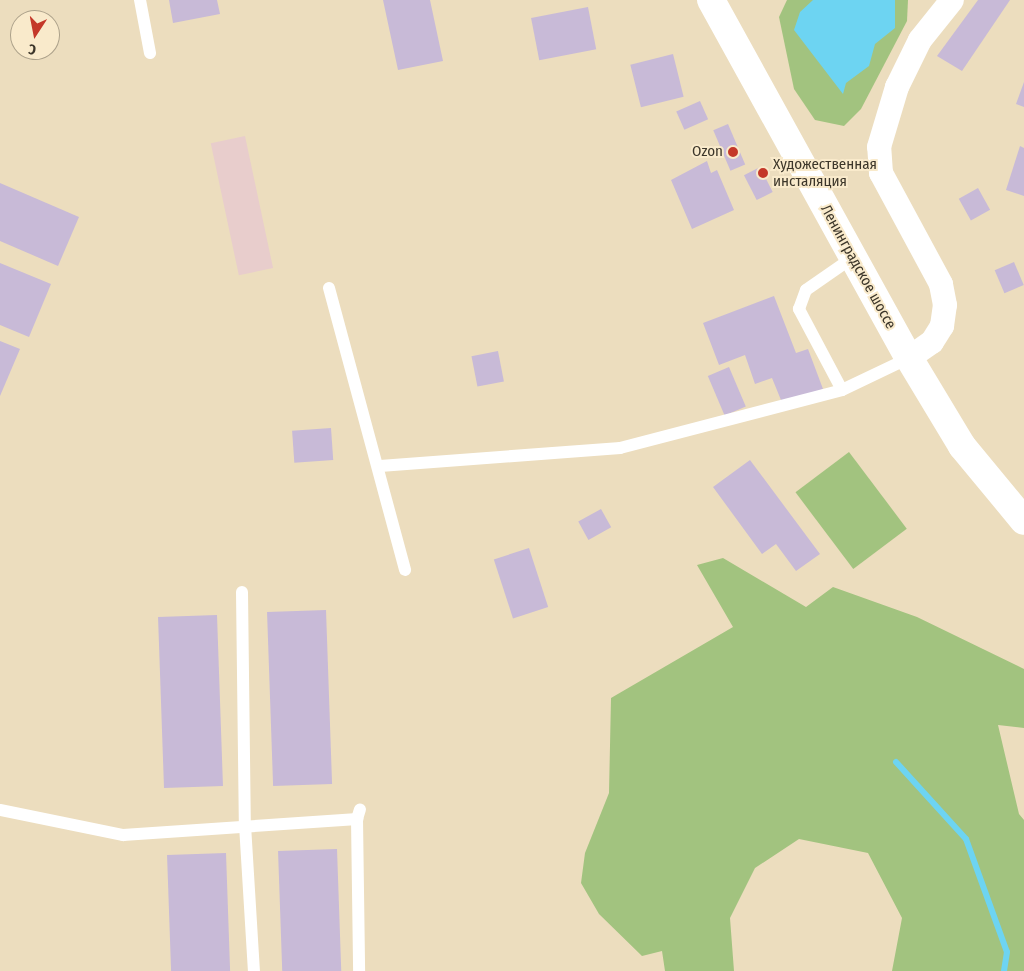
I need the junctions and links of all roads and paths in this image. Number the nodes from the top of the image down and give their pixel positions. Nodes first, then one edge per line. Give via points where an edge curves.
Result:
1 (140, 0) edge
2 (711, 0) edge
3 (952, 0) edge
4 (150, 53) dead end
5 (852, 258) junction
6 (329, 288) dead end
7 (909, 358) junction
8 (842, 390) junction
9 (380, 466) junction
10 (1024, 521) edge
11 (405, 570) dead end
12 (242, 592) dead end
13 (0, 810) edge
14 (245, 825) junction
15 (254, 971) edge
16 (359, 971) edge

1 - 4 lane
2 - 5 main road, Ленинградское шоссе
3 - 7 street via 920,40 885,118 879,147 881,173 941,284 945,305 942,326 932,342
5 - 7 main road, Ленинградское шоссе
5 - 8 lane via 806,290 799,309
6 - 9 lane
7 - 8 lane
7 - 10 main road, Ленинградское шоссе via 962,446
8 - 9 lane via 620,448
9 - 11 lane
12 - 14 lane
13 - 14 lane via 123,835
14 - 15 lane
14 - 16 lane via 359,814

